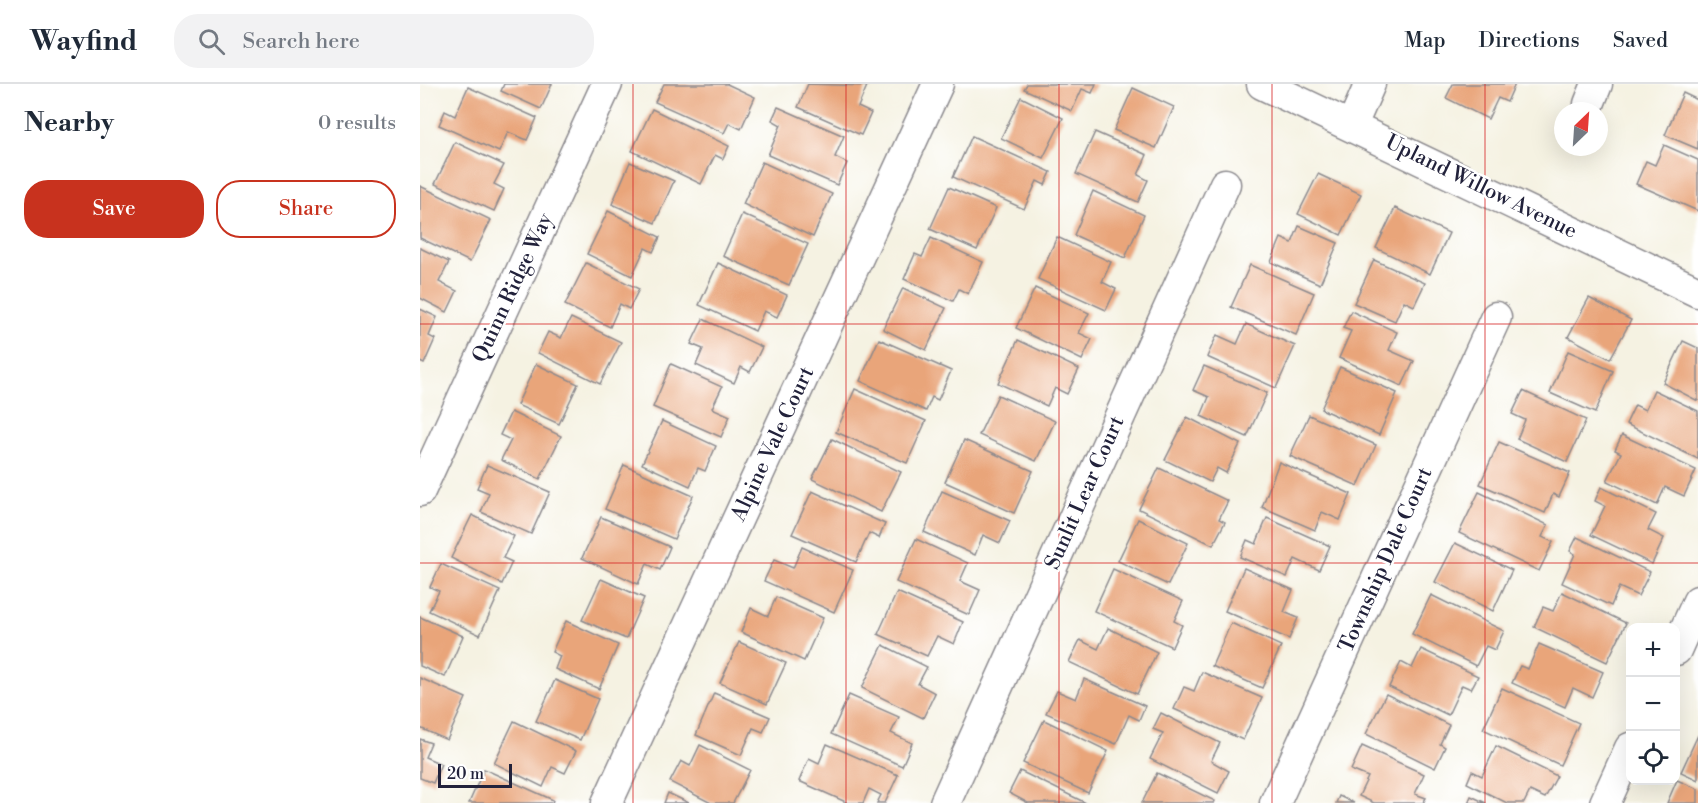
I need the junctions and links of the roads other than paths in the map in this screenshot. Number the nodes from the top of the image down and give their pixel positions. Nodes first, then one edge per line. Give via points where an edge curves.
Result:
1 (607, 84) edge
2 (938, 84) edge
3 (1262, 84) edge
4 (1370, 84) edge
5 (1352, 125) junction
6 (1225, 184) dead end
7 (1698, 292) edge
8 (1496, 316) dead end
9 (420, 491) edge
10 (1698, 601) edge
11 (1680, 641) edge
12 (1626, 757) edge
13 (607, 803) edge
14 (945, 803) edge
15 (1275, 803) edge
16 (1605, 803) edge

1 - 9 street, Quinn Ridge Way
2 - 13 street, Alpine Vale Court
3 - 5 street, Upland Willow Avenue
4 - 5 street
5 - 7 street, Upland Willow Avenue
6 - 14 street, Sunlit Lear Court
8 - 15 street, Township Dale Court
10 - 11 street
12 - 16 street

